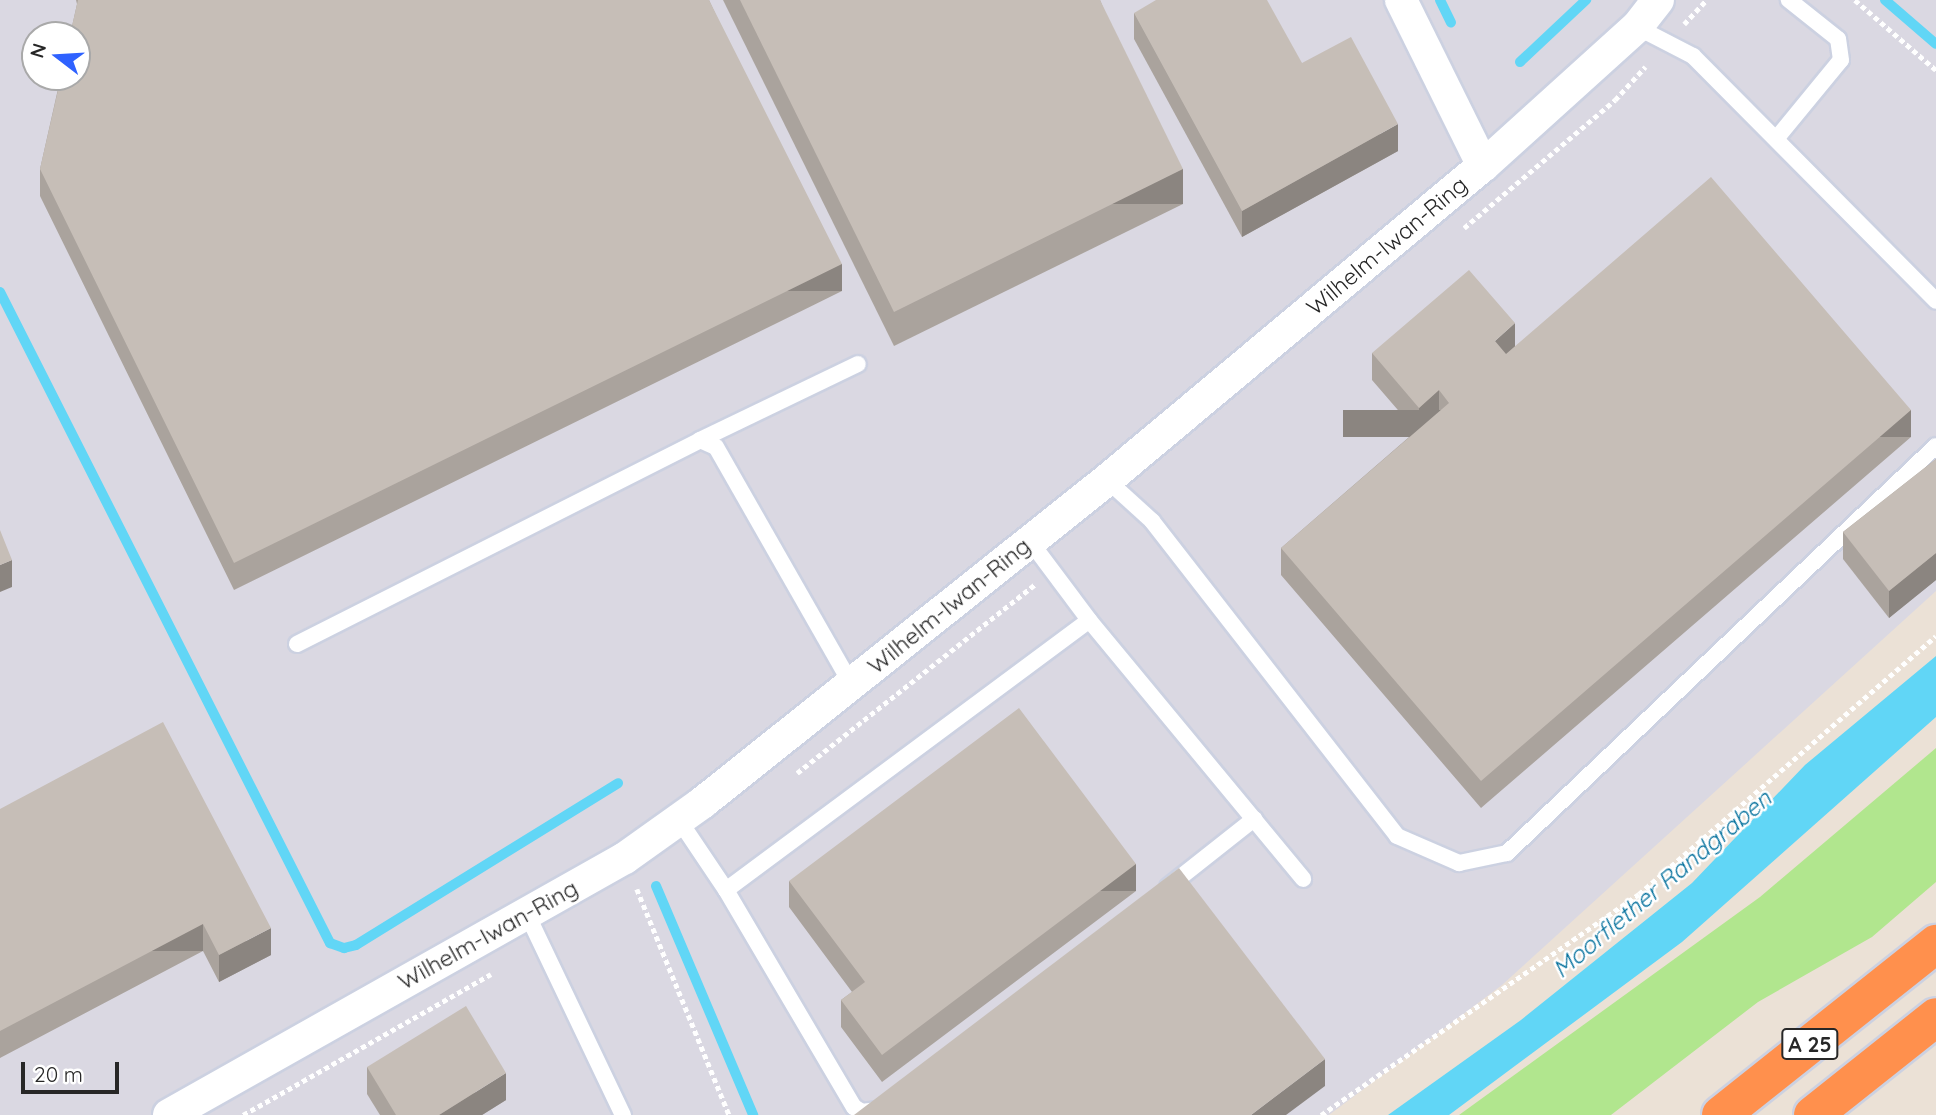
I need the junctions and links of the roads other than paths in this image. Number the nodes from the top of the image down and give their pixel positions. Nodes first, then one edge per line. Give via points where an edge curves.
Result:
1 (1401, 0) edge
2 (1658, 0) edge
3 (1788, 0) edge
4 (1637, 27) junction
5 (1776, 139) junction
6 (1483, 166) junction
7 (1936, 301) edge
8 (858, 365) dead end
9 (700, 440) junction
10 (1936, 446) edge
11 (1107, 480) junction
12 (1030, 541) junction
13 (1089, 620) junction
14 (297, 644) dead end
15 (851, 684) junction
16 (679, 820) junction
17 (1254, 820) junction
18 (1303, 878) dead end
19 (726, 890) junction
20 (1154, 897) edge
21 (527, 914) junction
22 (1936, 944) edge
23 (1936, 1017) edge
24 (889, 1102) edge
25 (169, 1115) edge
26 (623, 1115) edge
27 (1721, 1115) edge
28 (1814, 1115) edge

1 - 6 street
2 - 4 street, Wilhelm-Iwan-Ring
3 - 5 lane via 1838,39 1841,60
4 - 5 lane via 1693,56
4 - 6 street, Wilhelm-Iwan-Ring
5 - 7 lane
6 - 11 street, Wilhelm-Iwan-Ring
8 - 9 lane
9 - 14 lane
9 - 15 lane via 716,447
10 - 11 lane via 1507,853 1459,863 1397,836 1152,521
11 - 12 street, Wilhelm-Iwan-Ring
12 - 13 lane
12 - 15 street, Wilhelm-Iwan-Ring
13 - 17 lane
13 - 19 lane
15 - 16 street, Wilhelm-Iwan-Ring
16 - 19 lane
16 - 21 street, Wilhelm-Iwan-Ring via 625,858
17 - 18 lane
17 - 20 lane
19 - 24 lane via 854,1107 862,1112 879,1110
21 - 25 street, Wilhelm-Iwan-Ring
21 - 26 lane
22 - 27 highway, A 25
23 - 28 highway, A 25

